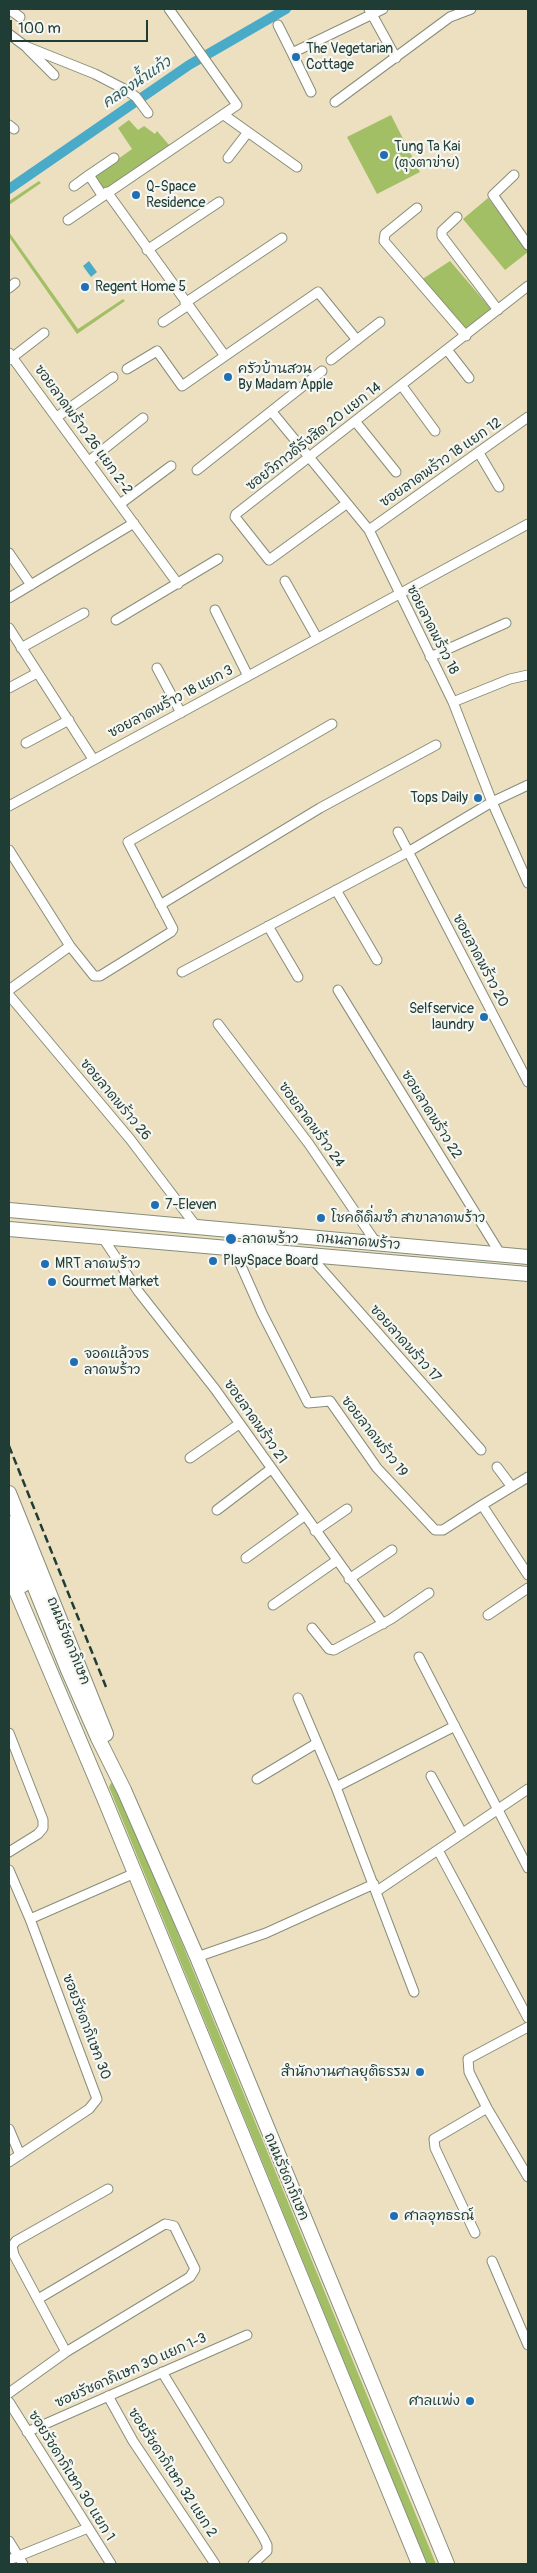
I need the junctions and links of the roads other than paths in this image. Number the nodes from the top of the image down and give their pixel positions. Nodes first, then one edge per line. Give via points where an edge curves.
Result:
1 (9, 9) edge
2 (169, 9) edge
3 (384, 9) edge
4 (471, 9) edge
5 (371, 11) edge
6 (20, 16) dead end
7 (278, 25) dead end
8 (9, 34) edge
9 (25, 46) junction
10 (292, 53) junction
11 (396, 58) junction
12 (54, 75) dead end
13 (311, 92) dead end
14 (335, 102) dead end
15 (148, 113) dead end
16 (224, 115) junction
17 (248, 132) junction
18 (114, 158) dead end
19 (228, 158) dead end
20 (297, 167) dead end
21 (89, 175) junction
22 (514, 175) dead end
23 (74, 186) dead end
24 (105, 194) junction
25 (219, 202) dead end
26 (417, 208) dead end
27 (457, 217) dead end
28 (68, 220) dead end
29 (282, 238) dead end
30 (528, 245) edge
31 (147, 250) junction
32 (528, 286) edge
33 (186, 305) junction
34 (498, 310) junction
35 (163, 322) dead end
36 (380, 322) dead end
37 (44, 333) dead end
38 (466, 336) junction
39 (357, 340) junction
40 (448, 350) junction
41 (225, 356) junction
42 (10, 357) edge
43 (330, 360) dead end
44 (127, 369) dead end
45 (322, 371) dead end
46 (113, 377) dead end
47 (469, 378) dead end
48 (402, 386) junction
49 (272, 412) junction
50 (57, 418) junction
51 (143, 418) dead end
52 (528, 418) edge
53 (355, 421) junction
54 (434, 430) dead end
55 (479, 453) junction
56 (310, 457) junction
57 (89, 460) junction
58 (171, 466) dead end
59 (197, 470) dead end
60 (396, 472) dead end
61 (499, 487) dead end
62 (120, 504) junction
63 (346, 504) junction
64 (134, 523) junction
65 (528, 524) edge
66 (369, 530) junction
67 (9, 553) edge
68 (218, 559) dead end
69 (286, 581) dead end
70 (178, 584) junction
71 (31, 585) junction
72 (398, 593) junction
73 (9, 598) edge
74 (215, 610) dead end
75 (84, 613) dead end
76 (116, 620) dead end
77 (506, 622) dead end
78 (9, 628) edge
79 (316, 638) junction
80 (21, 648) junction
81 (430, 657) junction
82 (157, 668) dead end
83 (37, 673) junction
84 (528, 675) edge
85 (248, 676) junction
86 (9, 688) edge
87 (453, 702) junction
88 (181, 713) junction
89 (69, 720) junction
90 (332, 724) dead end
91 (26, 743) dead end
92 (436, 745) dead end
93 (93, 759) junction
94 (528, 785) edge
95 (492, 802) junction
96 (9, 806) edge
97 (398, 832) dead end
98 (9, 850) edge
99 (408, 852) junction
100 (528, 883) edge
101 (336, 890) junction
102 (160, 905) junction
103 (268, 926) junction
104 (70, 946) junction
105 (377, 960) dead end
106 (182, 972) dead end
107 (298, 977) dead end
108 (9, 990) edge
109 (338, 990) dead end
110 (9, 994) edge
111 (218, 1024) dead end
112 (528, 1082) edge
113 (9, 1210) edge
114 (196, 1226) junction
115 (9, 1229) edge
116 (103, 1238) junction
117 (377, 1244) junction
118 (234, 1250) junction
119 (501, 1254) junction
120 (310, 1256) junction
121 (528, 1257) edge
122 (528, 1274) edge
123 (239, 1424) junction
124 (480, 1450) dead end
125 (190, 1458) dead end
126 (498, 1467) dead end
127 (271, 1469) junction
128 (528, 1477) edge
129 (512, 1487) junction
130 (9, 1493) edge
131 (482, 1506) junction
132 (347, 1509) dead end
133 (217, 1510) dead end
134 (304, 1516) junction
135 (9, 1523) edge
136 (315, 1532) junction
137 (9, 1550) edge
138 (392, 1550) dead end
139 (246, 1558) dead end
140 (336, 1561) junction
141 (9, 1574) edge
142 (528, 1575) edge
143 (350, 1579) junction
144 (528, 1588) edge
145 (429, 1593) dead end
146 (273, 1605) dead end
147 (488, 1615) dead end
148 (382, 1624) junction
149 (312, 1628) dead end
150 (419, 1657) dead end
151 (64, 1672) junction
152 (298, 1698) dead end
153 (455, 1726) junction
154 (9, 1734) edge
155 (317, 1743) junction
156 (431, 1776) dead end
157 (256, 1779) dead end
158 (336, 1787) junction
159 (528, 1789) edge
160 (124, 1790) junction
161 (104, 1798) junction
162 (498, 1809) junction
163 (462, 1833) junction
164 (438, 1850) junction
165 (9, 1852) edge
166 (528, 1868) edge
167 (9, 1870) edge
168 (135, 1873) junction
169 (375, 1887) junction
170 (30, 1920) junction
171 (197, 1957) junction
172 (414, 1992) dead end
173 (528, 2018) edge
174 (528, 2028) edge
175 (487, 2108) junction
176 (9, 2129) edge
177 (20, 2155) junction
178 (9, 2162) edge
179 (528, 2177) edge
180 (108, 2189) dead end
181 (475, 2233) dead end
182 (492, 2261) dead end
183 (38, 2299) junction
184 (247, 2335) dead end
185 (528, 2345) edge
186 (66, 2352) junction
187 (162, 2372) junction
188 (9, 2393) edge
189 (108, 2396) junction
190 (9, 2402) edge
191 (27, 2432) junction
192 (88, 2528) junction
193 (9, 2541) edge
194 (9, 2560) edge
195 (20, 2560) edge
196 (111, 2564) edge
197 (214, 2564) edge
198 (253, 2564) edge
199 (419, 2564) edge
200 (447, 2564) edge

1 - 6 street
2 - 16 street via 237,105
3 - 5 street
4 - 11 street via 450,17
5 - 10 street
5 - 11 street
7 - 10 street
8 - 9 street
9 - 12 street
9 - 15 street via 95,74 139,100
10 - 13 street
11 - 14 street
16 - 17 street
16 - 24 street
17 - 19 street
17 - 20 street
18 - 21 street
21 - 23 street
21 - 24 street
22 - 30 street via 493,194
24 - 28 street
24 - 31 street
25 - 31 street
26 - 38 street via 385,234 384,241
27 - 34 street via 442,231 442,236
29 - 33 street
31 - 33 street
32 - 34 street, ซอยวิภาวดีรังสิต 20 แยก 14
33 - 35 street
33 - 41 street
34 - 38 street, ซอยวิภาวดีรังสิต 20 แยก 14
36 - 39 street
37 - 42 street
38 - 40 street, ซอยวิภาวดีรังสิต 20 แยก 14
39 - 41 street via 318,292
39 - 43 street
40 - 47 street
40 - 48 street, ซอยวิภาวดีรังสิต 20 แยก 14
41 - 44 street via 182,386 157,351
42 - 50 street, ซอยลาดพร้าว 26 แยก 2-2
45 - 49 street
46 - 50 street
48 - 53 street, ซอยวิภาวดีรังสิต 20 แยก 14
48 - 54 street
49 - 56 street, ซอยลาดพร้าว 18
49 - 59 street
50 - 57 street, ซอยลาดพร้าว 26 แยก 2-2
51 - 57 street
52 - 55 street, ซอยลาดพร้าว 18 แยก 12
53 - 56 street, ซอยวิภาวดีรังสิต 20 แยก 14
53 - 60 street
55 - 61 street
55 - 66 street, ซอยลาดพร้าว 18 แยก 12
56 - 63 street, ซอยลาดพร้าว 18
56 - 63 street, ซอยวิภาวดีรังสิต 20 แยก 14 via 236,514 236,520 269,560
57 - 62 street, ซอยลาดพร้าว 26 แยก 2-2
58 - 62 street
62 - 64 street, ซอยลาดพร้าว 26 แยก 2-2
63 - 66 street, ซอยลาดพร้าว 18
64 - 70 street, ซอยลาดพร้าว 26 แยก 2-2
64 - 71 street
65 - 72 street, ซอยลาดพร้าว 18 แยก 3
66 - 72 street, ซอยลาดพร้าว 18
67 - 71 street
68 - 70 street
69 - 79 street
70 - 76 street
71 - 73 street
72 - 79 street, ซอยลาดพร้าว 18 แยก 3
72 - 81 street, ซอยลาดพร้าว 18
74 - 85 street
75 - 80 street
77 - 81 street
78 - 80 street
79 - 85 street, ซอยลาดพร้าว 18 แยก 3
80 - 83 street
81 - 87 street, ซอยลาดพร้าว 18
82 - 88 street
83 - 86 street
83 - 89 street
84 - 87 street
85 - 88 street, ซอยลาดพร้าว 18 แยก 3
87 - 95 street, ซอยลาดพร้าว 18
88 - 93 street, ซอยลาดพร้าว 18 แยก 3
89 - 91 street
89 - 93 street
90 - 102 street via 128,842
92 - 102 street via 320,808
93 - 96 street
94 - 95 street
95 - 99 street
95 - 100 street, ซอยลาดพร้าว 18
97 - 99 street, ซอยลาดพร้าว 20
98 - 104 street
99 - 101 street
99 - 112 street, ซอยลาดพร้าว 20
101 - 103 street
101 - 105 street
102 - 104 street via 173,926 172,932 100,976 94,976
103 - 106 street
103 - 107 street
104 - 108 street
109 - 119 street, ซอยลาดพร้าว 22
110 - 114 street, ซอยลาดพร้าว 26 via 130,1139
111 - 117 street, ซอยลาดพร้าว 24 via 309,1144
113 - 114 main road, ถนนลาดพร้าว
114 - 117 main road, ถนนลาดพร้าว
115 - 116 main road, ถนนลาดพร้าว
116 - 118 main road, ถนนลาดพร้าว
116 - 123 street, ซอยลาดพร้าว 21 via 138,1291
117 - 119 main road, ถนนลาดพร้าว
118 - 120 main road, ถนนลาดพร้าว
118 - 131 street, ซอยลาดพร้าว 19 via 308,1403 330,1401 377,1468 435,1530 443,1530
119 - 121 main road, ถนนลาดพร้าว
120 - 122 main road, ถนนลาดพร้าว
120 - 124 street, ซอยลาดพร้าว 17
123 - 125 street
123 - 127 street, ซอยลาดพร้าว 21
126 - 129 street
127 - 133 street
127 - 134 street, ซอยลาดพร้าว 21
128 - 129 street
129 - 131 street
130 - 160 main road, ถนนรัชดาภิเษก via 103,1726
131 - 142 street
132 - 136 street
134 - 136 street, ซอยลาดพร้าว 21
134 - 139 street
135 - 151 main road, ถนนรัชดาภิเษก
136 - 140 street, ซอยลาดพร้าว 21
137 - 151 main road, ถนนรัชดาภิเษก
138 - 143 street
140 - 143 street, ซอยลาดพร้าว 21
140 - 146 street
141 - 161 main road, ถนนรัชดาภิเษก
143 - 148 street, ซอยลาดพร้าว 21
144 - 147 street
145 - 148 street
148 - 149 street via 332,1650
150 - 153 street
151 - 160 main road, ถนนรัชดาภิเษก
151 - 161 main road, ถนนรัชดาภิเษก
152 - 155 street
153 - 158 street
153 - 162 street
154 - 165 street via 43,1820 43,1828
155 - 157 street
155 - 158 street
156 - 163 street
158 - 169 street
159 - 162 street
160 - 171 main road, ถนนรัชดาภิเษก
161 - 168 main road, ถนนรัชดาภิเษก
162 - 163 street
162 - 166 street
163 - 164 street
164 - 169 street
164 - 173 street
167 - 170 street, ซอยรัชดาภิเษก 30
168 - 170 street
168 - 199 main road, ถนนรัชดาภิเษก
169 - 171 street via 266,1933
169 - 172 street
170 - 177 street, ซอยรัชดาภิเษก 30 via 98,2099 89,2109
171 - 200 main road, ถนนรัชดาภิเษก
174 - 175 street via 468,2059 469,2072
175 - 179 street
175 - 181 street via 438,2135 433,2142
176 - 177 street
177 - 178 street, ซอยรัชดาภิเษก 30
180 - 183 street via 12,2246
182 - 185 street
183 - 186 street
183 - 186 street via 165,2224 174,2226 179,2234 194,2273
184 - 187 street, ซอยรัชดาภิเษก 30 แยก 1-3
186 - 188 street
187 - 189 street, ซอยรัชดาภิเษก 30 แยก 1-3
187 - 198 street via 264,2537 267,2551
189 - 191 street, ซอยรัชดาภิเษก 30 แยก 1-3
189 - 197 street, ซอยรัชดาภิเษก 32 แยก 2
190 - 191 street, ซอยรัชดาภิเษก 30 แยก 1
191 - 192 street, ซอยรัชดาภิเษก 30 แยก 1
192 - 195 street
192 - 196 street, ซอยรัชดาภิเษก 30 แยก 1
193 - 195 street
194 - 195 street

